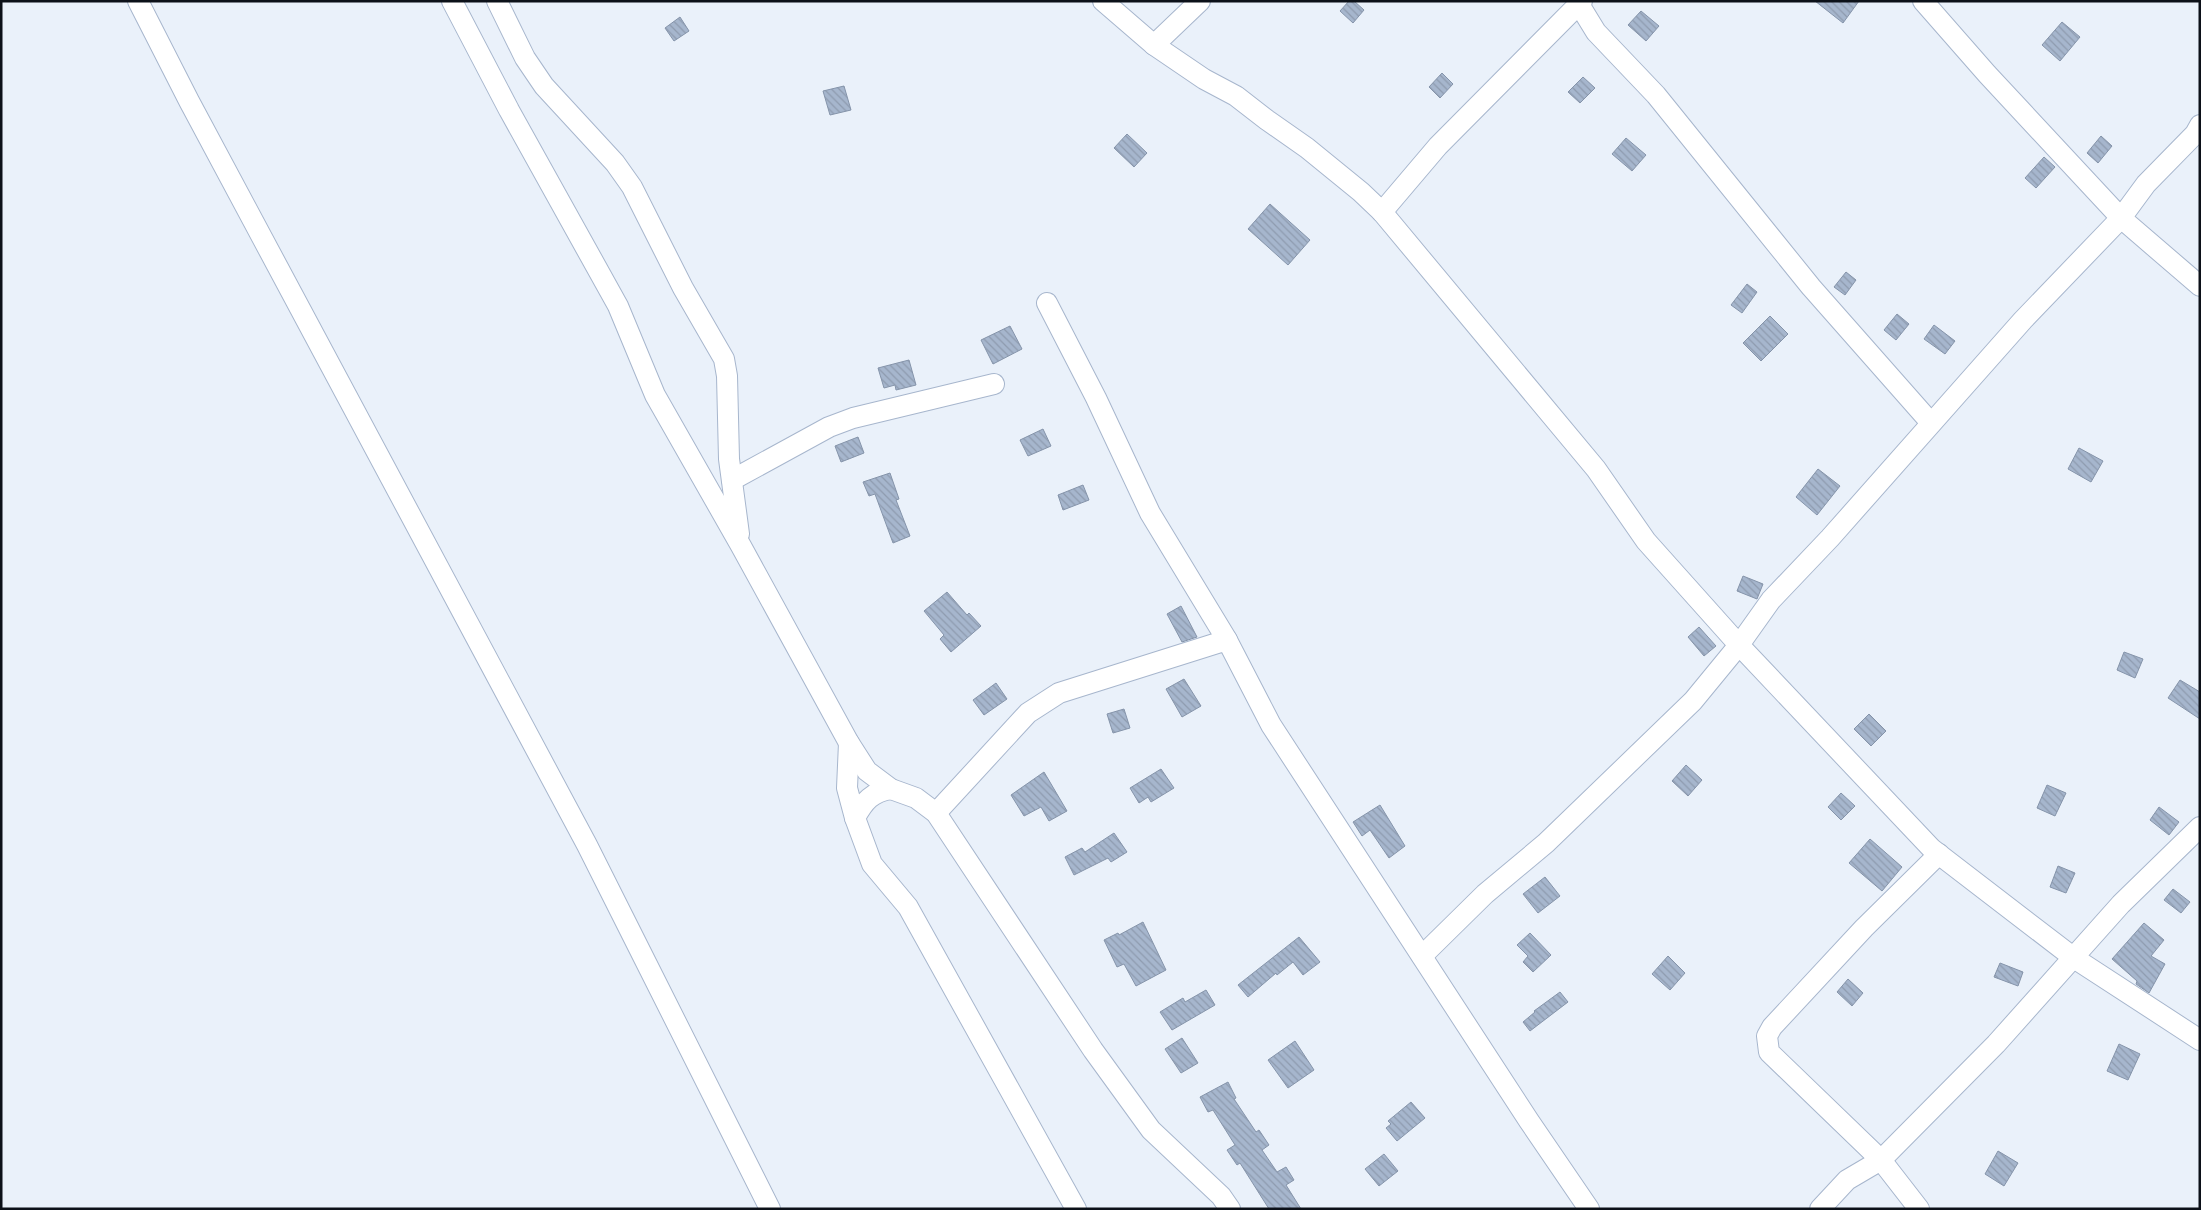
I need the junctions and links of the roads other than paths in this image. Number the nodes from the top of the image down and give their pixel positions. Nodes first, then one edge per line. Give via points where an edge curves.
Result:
1 (138, 1) edge
2 (497, 1) edge
3 (1103, 1) edge
4 (1200, 1) edge
5 (1923, 1) edge
6 (1579, 2) edge
7 (459, 6) edge
8 (1154, 45) junction
9 (2200, 125) edge
10 (1382, 212) junction
11 (2121, 218) junction
12 (2200, 286) edge
13 (1047, 303) dead end
14 (994, 384) dead end
15 (1931, 423) junction
16 (732, 480) junction
17 (741, 546) junction
18 (1226, 640) junction
19 (1738, 645) junction
20 (849, 743) junction
21 (891, 789) junction
22 (936, 813) junction
23 (855, 818) junction
24 (2200, 827) edge
25 (1940, 854) junction
26 (1422, 956) junction
27 (2074, 958) junction
28 (2200, 1040) edge
29 (1881, 1160) junction
30 (770, 1209) edge
31 (1076, 1209) edge
32 (1230, 1209) edge
33 (1589, 1209) edge
34 (1820, 1209) edge
35 (1919, 1209) edge

1 - 30 street via 587,845
2 - 16 street via 525,58 544,86 615,163 632,188 724,359
3 - 8 street
4 - 8 street
5 - 11 street
6 - 10 street via 1438,146
6 - 15 street via 1596,32 1656,95 1811,287
7 - 17 street via 509,110 618,306 655,395
8 - 10 street via 1236,96 1307,148
9 - 11 street via 2146,184
10 - 19 street via 1596,469 1646,540
11 - 12 street
11 - 15 street via 2023,320
13 - 18 street via 1150,513
14 - 16 street via 853,418 829,427
15 - 19 street via 1771,600
16 - 17 street
17 - 20 street
18 - 22 street via 1059,693 1028,713
18 - 26 street via 1271,725
19 - 25 street
19 - 26 street via 1673,721
20 - 21 street via 867,771
20 - 23 street via 847,788
21 - 22 street via 916,798
21 - 23 street via 878,791 865,801
22 - 32 street via 1093,1050 1151,1130
23 - 31 street via 872,864 908,907
24 - 27 street via 2121,904
25 - 27 street
25 - 29 street via 1864,928 1767,1036 1769,1052
26 - 33 street
27 - 28 street
27 - 29 street via 1996,1044
29 - 34 street via 1848,1180
29 - 35 street

